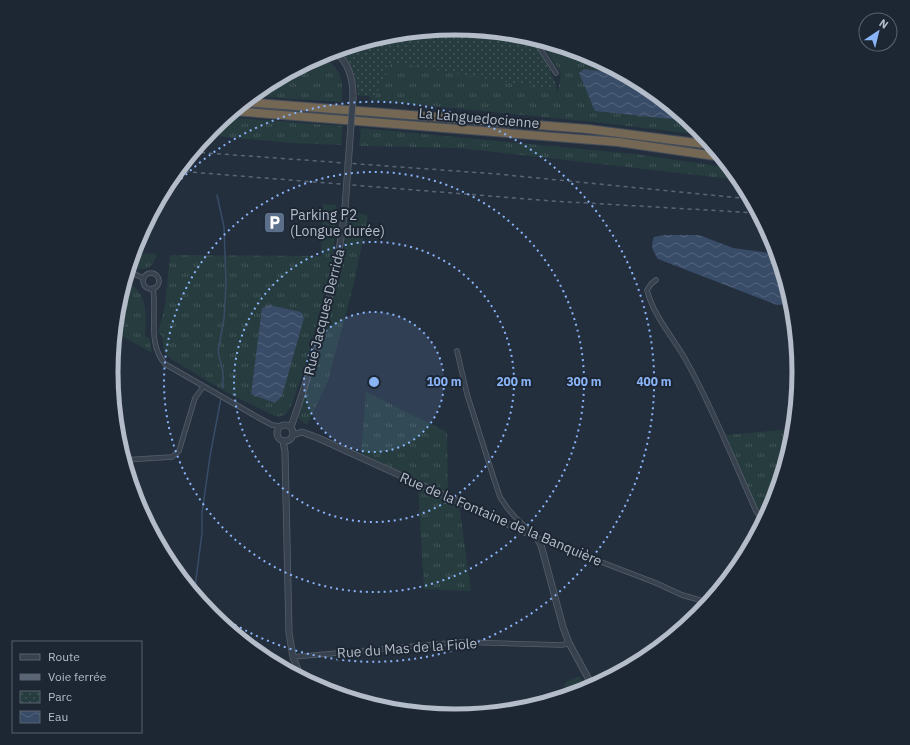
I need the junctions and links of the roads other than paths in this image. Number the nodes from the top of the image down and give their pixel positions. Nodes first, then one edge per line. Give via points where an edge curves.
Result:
1 (538, 46) edge
2 (340, 56) edge
3 (556, 73) dead end
4 (253, 103) edge
5 (241, 112) edge
6 (703, 144) edge
7 (714, 156) edge
8 (132, 273) edge
9 (143, 278) junction
10 (656, 280) dead end
11 (153, 288) junction
12 (457, 350) dead end
13 (203, 387) junction
14 (296, 414) junction
15 (281, 427) junction
16 (291, 427) junction
17 (293, 435) junction
18 (286, 441) junction
19 (129, 460) edge
20 (760, 517) edge
21 (536, 537) junction
22 (703, 601) edge
23 (569, 643) junction
24 (293, 656) junction
25 (299, 671) edge
26 (590, 681) edge

1 - 3 street
2 - 14 street, Rue Jacques Derrida, bridge via 351,74 354,97 345,208 336,269 323,324
4 - 6 highway, La Languedocienne via 588,129
5 - 7 highway, La Languedocienne via 618,142
8 - 9 street
9 - 11 street via 146,287
9 - 11 street via 149,273 156,274 159,283
10 - 20 street via 647,290 649,298 700,387
11 - 13 street via 154,335 160,358 170,368
12 - 21 street via 467,394 500,497 508,509
13 - 15 street via 272,425
13 - 19 street via 195,398 176,455
14 - 15 street, Rue Jacques Derrida
14 - 16 street, Rue Jacques Derrida
15 - 16 street
15 - 18 street via 277,436
16 - 17 street
17 - 18 street
17 - 21 street, Rue de la Fontaine de la Banquière via 302,432 318,438
18 - 24 street via 290,633
21 - 22 street, Rue de la Fontaine de la Banquière via 682,596
21 - 23 street via 541,545 556,606
23 - 24 street, Rue du Mas de la Fiole via 562,645 460,642
23 - 26 street
24 - 25 street

